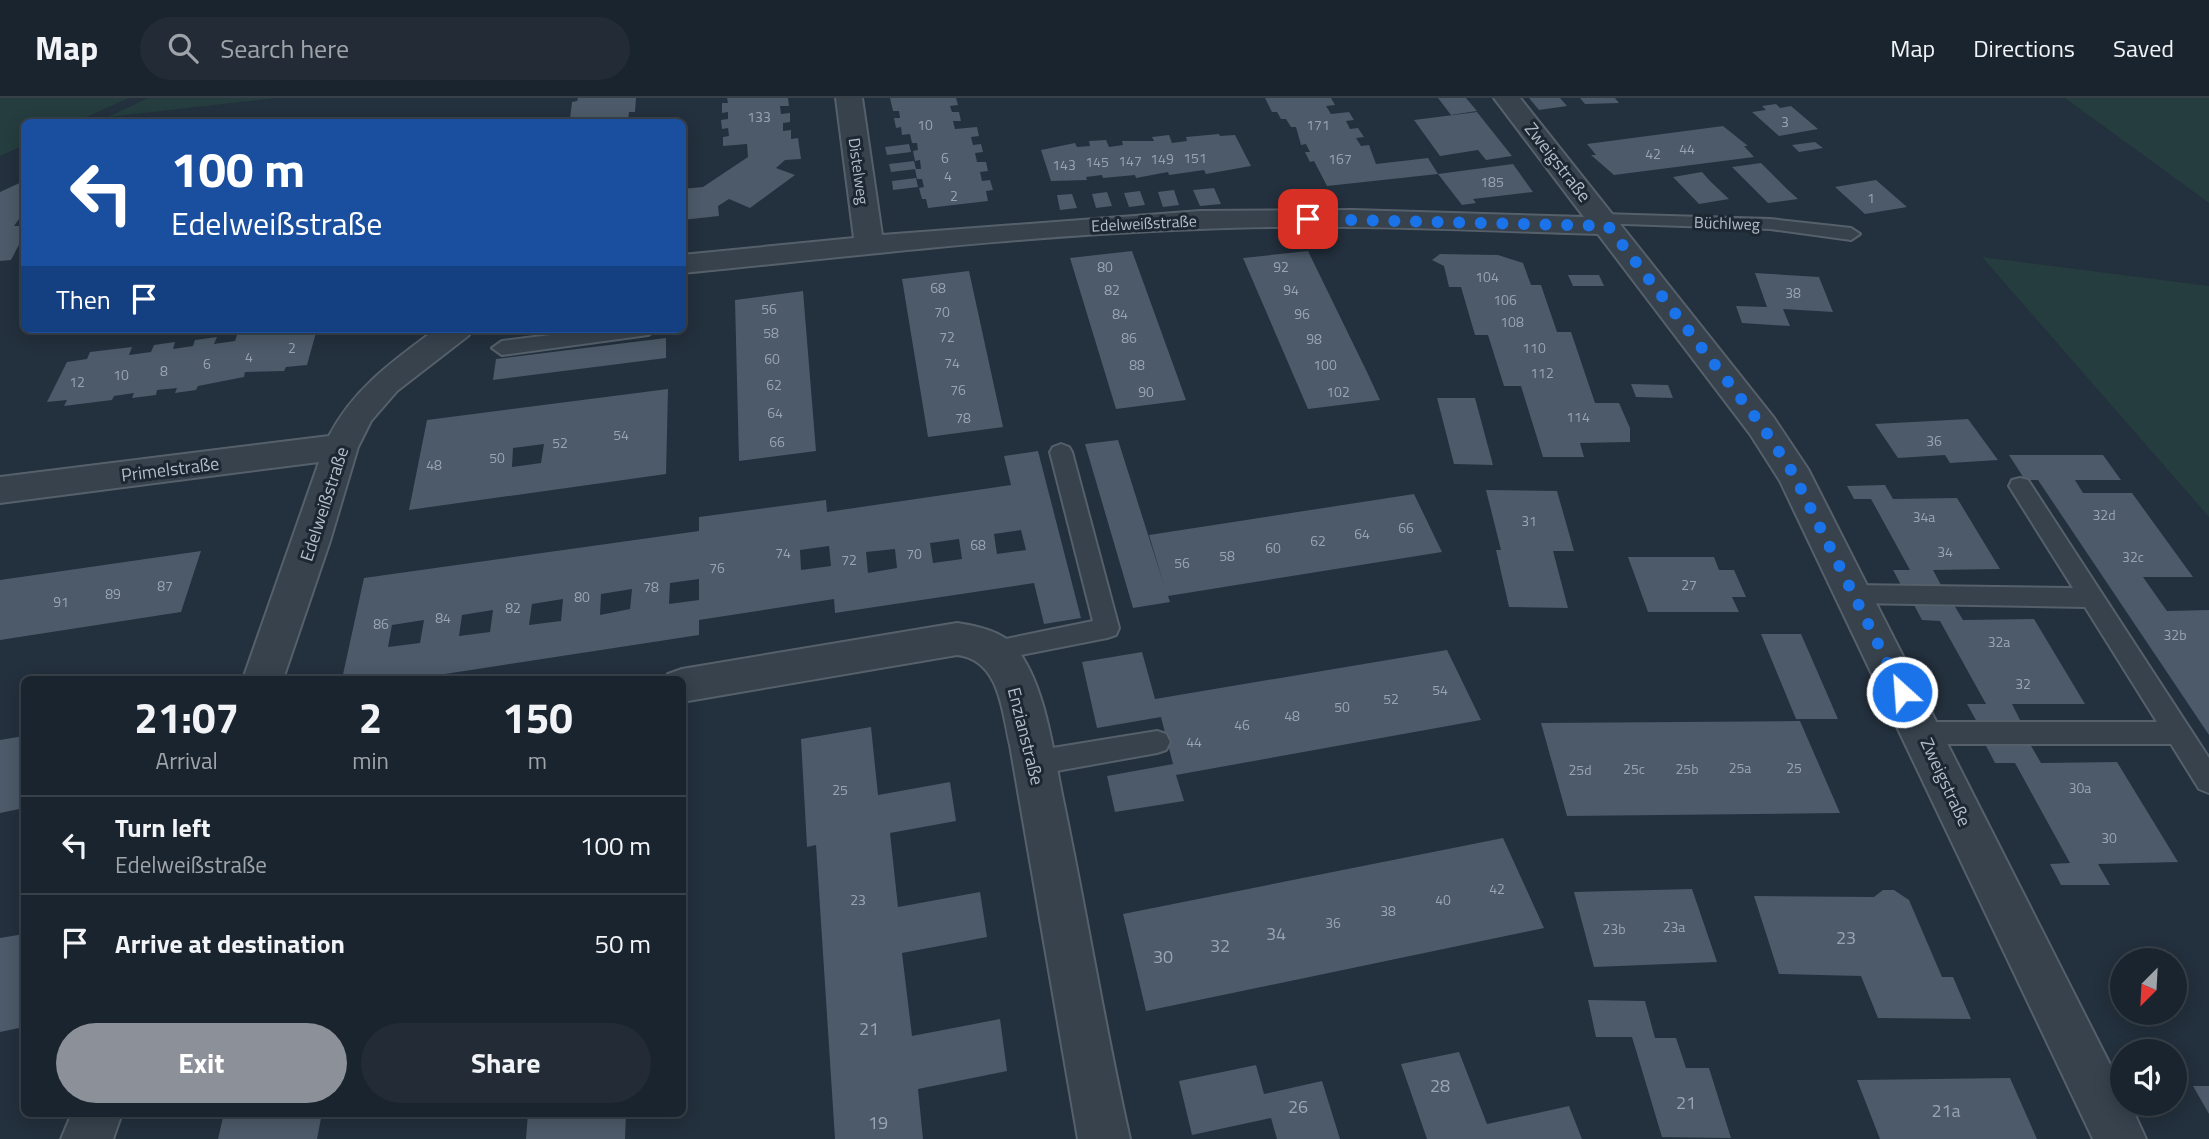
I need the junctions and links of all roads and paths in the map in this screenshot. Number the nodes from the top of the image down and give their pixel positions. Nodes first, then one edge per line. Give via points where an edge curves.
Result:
1 (849, 98) edge
2 (1507, 98) edge
3 (1605, 223) junction
4 (1851, 234) dead end
5 (869, 243) junction
6 (686, 264) edge
7 (452, 333) edge
8 (617, 333) edge
9 (502, 348) dead end
10 (341, 447) junction
11 (1061, 452) dead end
12 (2020, 486) dead end
13 (0, 491) edge
14 (1854, 594) junction
15 (2094, 598) junction
16 (995, 650) junction
17 (264, 676) edge
18 (686, 685) edge
19 (1923, 733) junction
20 (2178, 733) junction
21 (1157, 742) dead end
22 (1034, 763) junction
23 (2209, 781) edge
24 (95, 1117) edge
25 (87, 1139) edge
26 (1104, 1139) edge
27 (2120, 1139) edge

1 - 5 street, Distelweg
2 - 3 street, Zweigstraße
3 - 4 lane, Büchlweg via 1770,224
3 - 5 street, Edelweißstraße via 1202,220
3 - 14 street, Zweigstraße via 1762,426 1796,478
5 - 6 street, Edelweißstraße
7 - 10 street, Edelweißstraße via 385,383 357,415
8 - 9 lane
10 - 13 street, Primelstraße
10 - 17 street, Edelweißstraße
11 - 16 lane via 1107,628
12 - 15 lane
14 - 15 lane
14 - 19 street, Zweigstraße
15 - 20 lane
16 - 18 street via 957,639
16 - 22 street, Enzianstraße via 1007,666
19 - 20 lane
19 - 27 street, Zweigstraße
20 - 23 lane
21 - 22 lane
22 - 26 street, Enzianstraße
24 - 25 street

